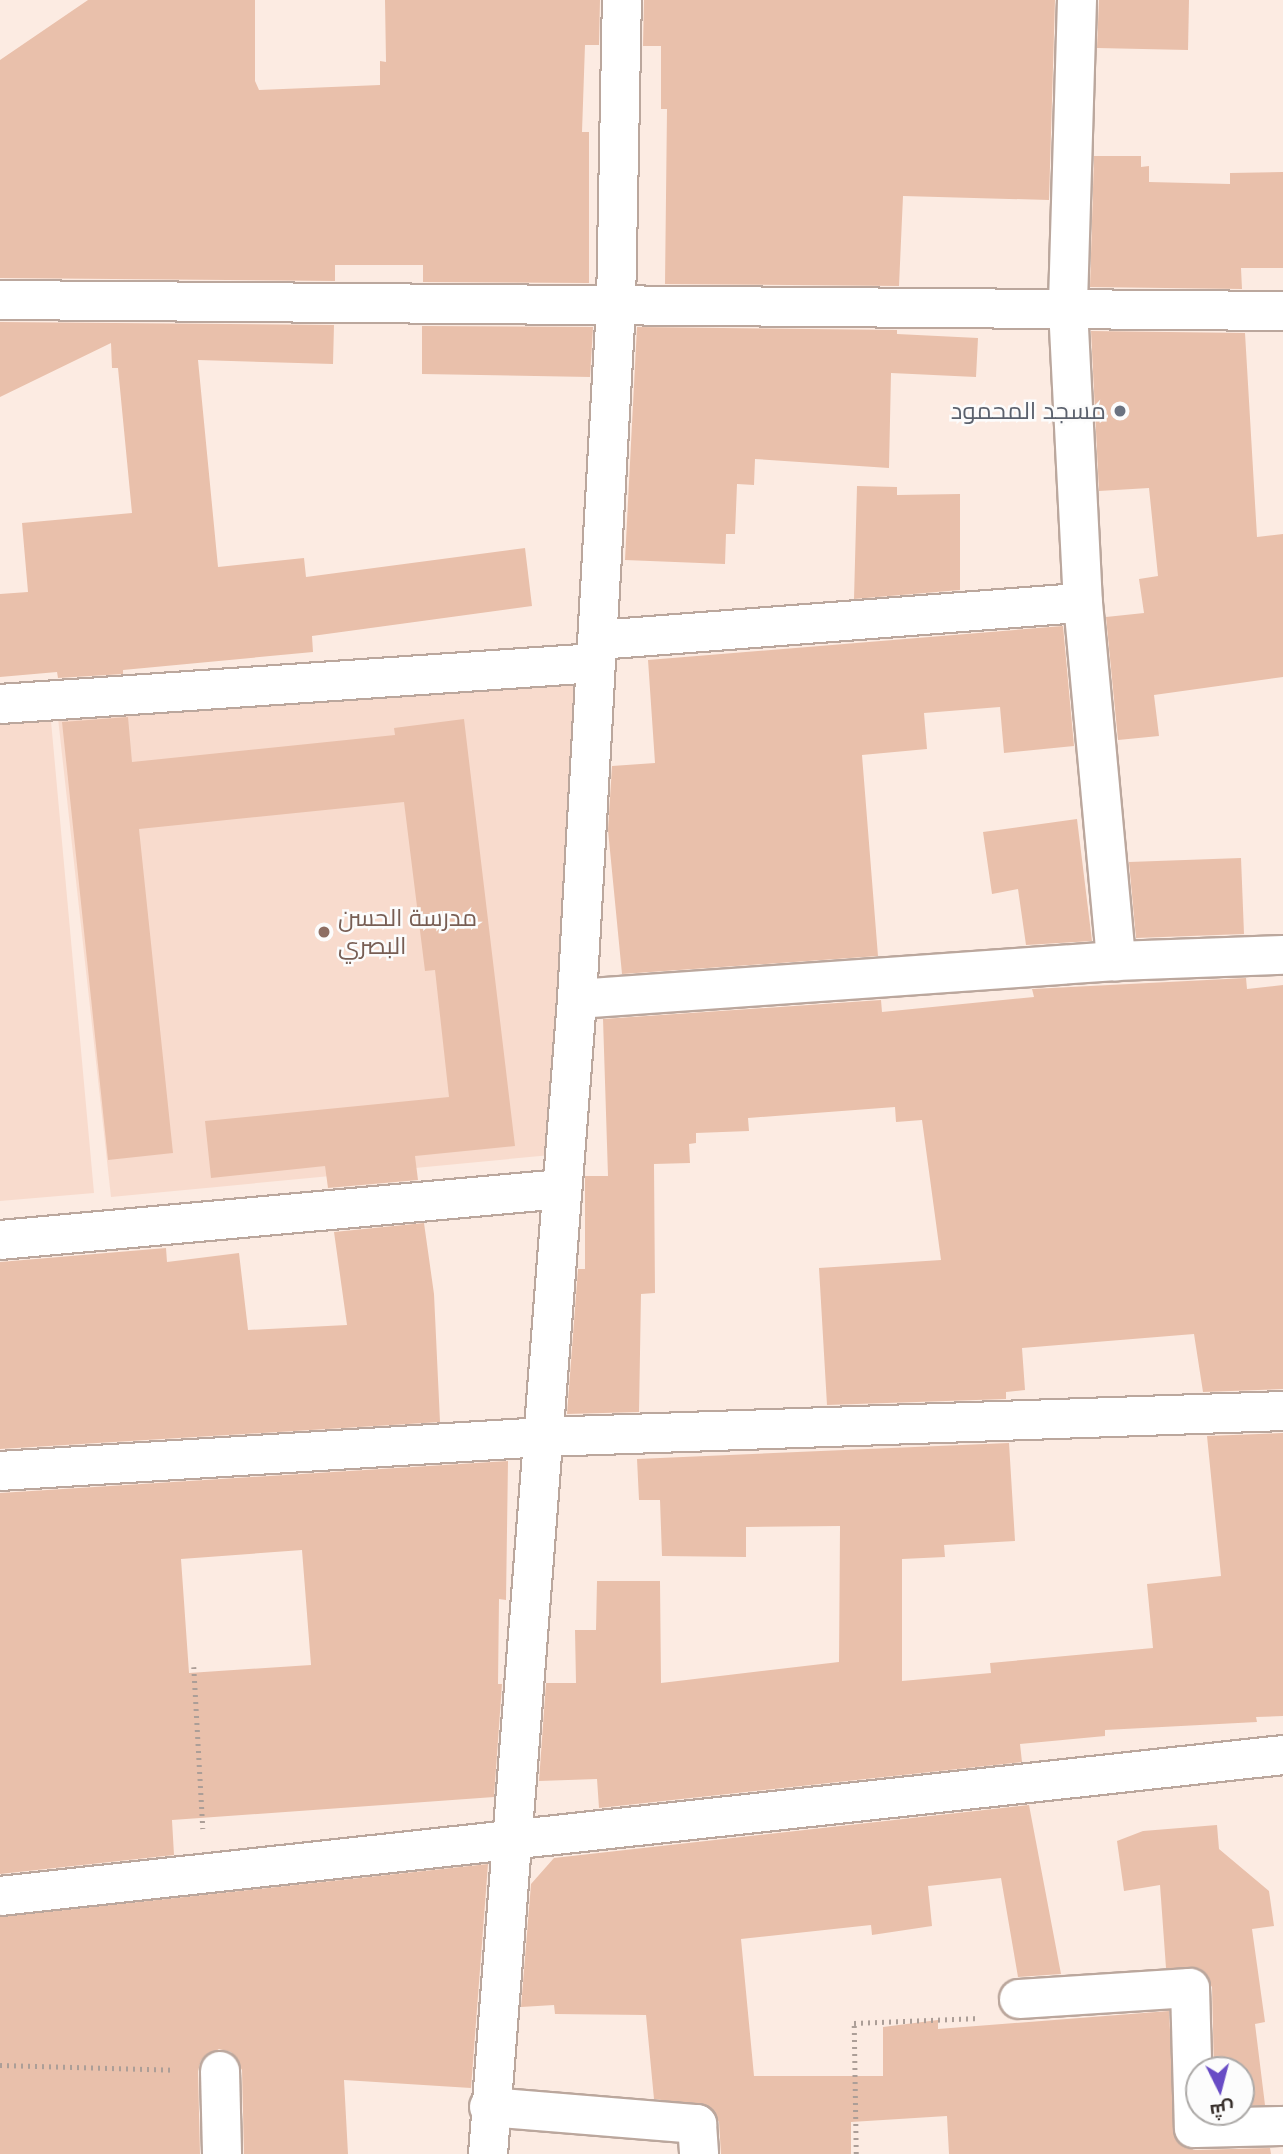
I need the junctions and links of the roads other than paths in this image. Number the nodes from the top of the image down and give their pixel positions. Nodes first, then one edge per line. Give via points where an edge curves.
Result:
1 (622, 0) edge
2 (1077, 0) edge
3 (0, 300) edge
4 (616, 306) junction
5 (1068, 308) junction
6 (1283, 311) edge
7 (1083, 603) junction
8 (597, 652) junction
9 (0, 704) edge
10 (1283, 955) edge
11 (1115, 961) junction
12 (577, 999) junction
13 (561, 1189) junction
14 (0, 1240) edge
15 (1283, 1411) edge
16 (543, 1437) junction
17 (0, 1471) edge
18 (1283, 1755) edge
19 (511, 1838) junction
20 (0, 1896) edge
21 (1019, 1999) road end
22 (220, 2071) road end
23 (489, 2107) junction
24 (1283, 2126) edge
25 (222, 2154) edge
26 (488, 2154) edge
27 (699, 2154) edge

1 - 4 street
2 - 5 street
3 - 4 street
4 - 5 street
4 - 8 street
5 - 6 street
5 - 7 street
7 - 8 street
7 - 11 street
8 - 9 street
8 - 12 street
10 - 11 street
11 - 12 street
12 - 13 street
13 - 14 street
13 - 16 street
15 - 16 street
16 - 17 street
16 - 19 street
18 - 19 street
19 - 20 street
19 - 23 street
21 - 24 street via 1190,1988 1194,2128
22 - 25 street
23 - 26 street
23 - 27 street via 697,2124

